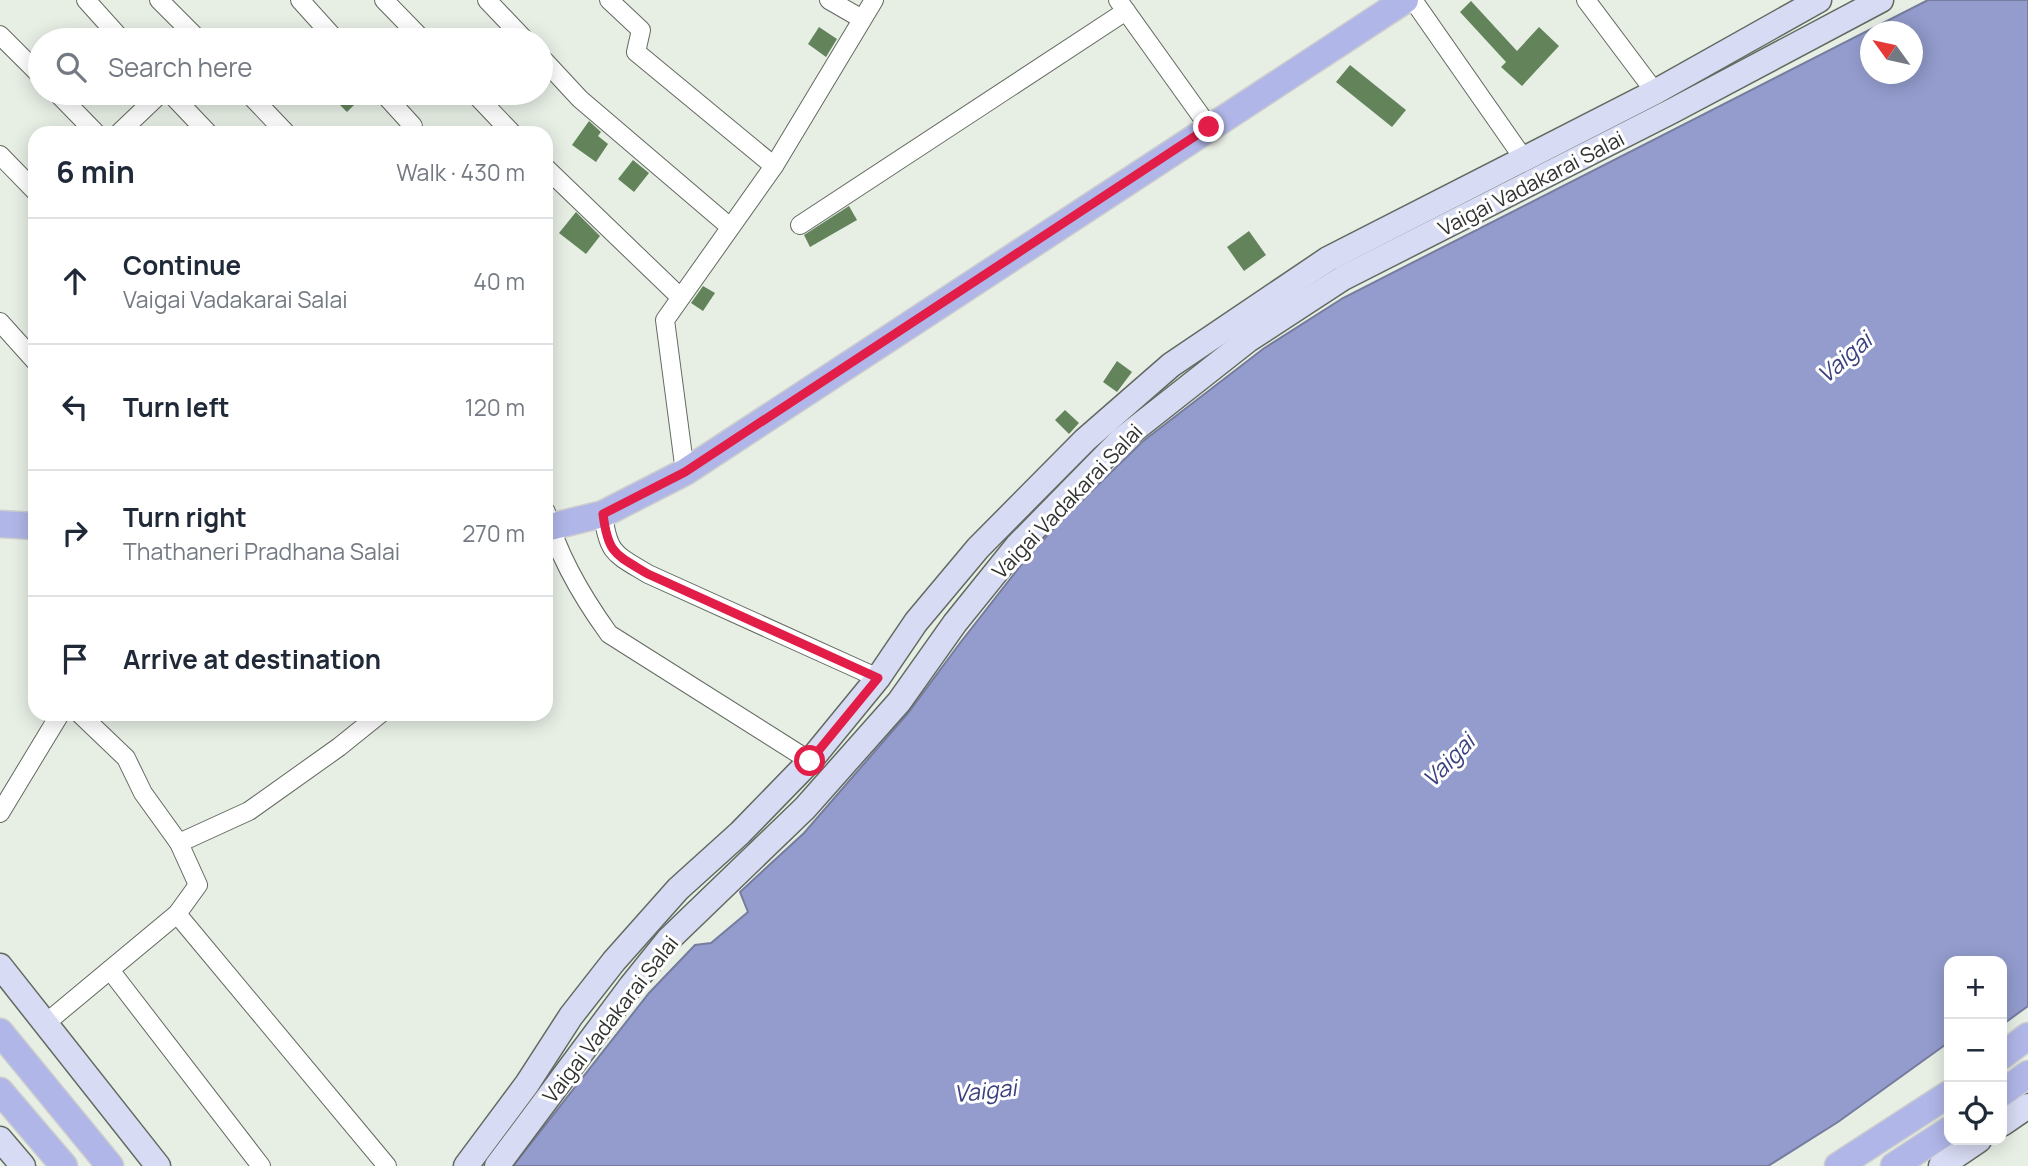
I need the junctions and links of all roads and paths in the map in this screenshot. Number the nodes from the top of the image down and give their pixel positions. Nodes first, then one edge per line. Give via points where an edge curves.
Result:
1 (86, 0) edge
2 (159, 0) edge
3 (300, 0) edge
4 (384, 0) edge
5 (487, 0) edge
6 (609, 0) edge
7 (829, 0) edge
8 (874, 0) edge
9 (1405, 0) edge
10 (1413, 0) edge
11 (1586, 0) edge
12 (1881, 0) edge
13 (1808, 2) edge
14 (1122, 6) edge
15 (862, 19) junction
16 (111, 28) edge
17 (187, 28) edge
18 (325, 28) edge
19 (411, 28) edge
20 (514, 28) edge
21 (0, 35) edge
22 (28, 63) edge
23 (553, 70) edge
24 (1655, 92) junction
25 (69, 105) edge
26 (148, 105) edge
27 (181, 105) edge
28 (259, 105) edge
29 (394, 105) edge
30 (485, 105) edge
31 (89, 126) edge
32 (126, 126) edge
33 (201, 126) edge
34 (279, 126) edge
35 (413, 126) edge
36 (505, 126) edge
37 (1209, 127) junction
38 (0, 155) edge
39 (1524, 159) junction
40 (774, 166) junction
41 (553, 175) edge
42 (28, 184) edge
43 (800, 225) dead end
44 (730, 228) junction
45 (680, 298) junction
46 (0, 322) edge
47 (28, 353) edge
48 (685, 472) junction
49 (603, 514) junction
50 (553, 521) edge
51 (0, 524) edge
52 (28, 526) edge
53 (553, 534) edge
54 (878, 678) junction
55 (56, 721) edge
56 (87, 721) edge
57 (371, 721) edge
58 (810, 761) junction
59 (0, 813) edge
60 (179, 843) junction
61 (177, 914) junction
62 (0, 966) edge
63 (110, 970) junction
64 (46, 1023) junction
65 (0, 1032) edge
66 (2028, 1036) edge
67 (2007, 1052) edge
68 (2028, 1074) edge
69 (2007, 1089) edge
70 (0, 1091) edge
71 (1944, 1097) edge
72 (2028, 1106) edge
73 (2007, 1121) edge
74 (1944, 1133) edge
75 (0, 1139) edge
76 (1972, 1145) edge
77 (23, 1166) edge
78 (64, 1166) edge
79 (110, 1166) edge
80 (158, 1166) edge
81 (261, 1166) edge
82 (387, 1166) edge
83 (466, 1166) edge
84 (497, 1166) edge
85 (1838, 1166) edge
86 (1894, 1166) edge
87 (1941, 1166) edge

1 - 16 street
2 - 17 street
3 - 18 street
4 - 19 street
5 - 20 street
6 - 40 street via 641,30 636,52
7 - 15 street
8 - 15 street
9 - 37 main road
10 - 39 street
11 - 24 street
12 - 84 main road, Vaigai Vadakarai Salai via 1343,278 1248,340 1121,440 1017,546 899,702 805,808 668,940
13 - 24 main road, Vaigai Vadakarai Salai
14 - 37 street
14 - 43 street
15 - 40 street
21 - 22 street
23 - 44 street via 580,99
24 - 39 main road, Vaigai Vadakarai Salai
25 - 31 street
26 - 32 street
27 - 33 street
28 - 34 street
29 - 35 street
30 - 36 street
37 - 48 main road
38 - 42 street
39 - 54 main road, Vaigai Vadakarai Salai via 1328,259 1171,365 1085,440 978,548 916,622
40 - 44 street
41 - 45 street
44 - 45 street
45 - 48 street via 665,320
46 - 47 street
48 - 49 main road
49 - 50 main road
49 - 54 street via 606,541 648,574
51 - 52 main road
53 - 58 street via 587,604 609,634
54 - 58 main road, Vaigai Vadakarai Salai
55 - 59 street
56 - 60 street via 126,758 143,793
57 - 60 street via 248,811
58 - 83 main road, Vaigai Vadakarai Salai via 678,889 621,953
60 - 61 street via 198,885
61 - 63 street
61 - 82 street
62 - 64 main road
63 - 64 street
63 - 81 street
64 - 80 main road
65 - 79 main road
66 - 67 main road
68 - 69 main road
70 - 78 main road
71 - 85 main road
72 - 73 main road
74 - 86 main road
75 - 77 main road
76 - 87 main road

